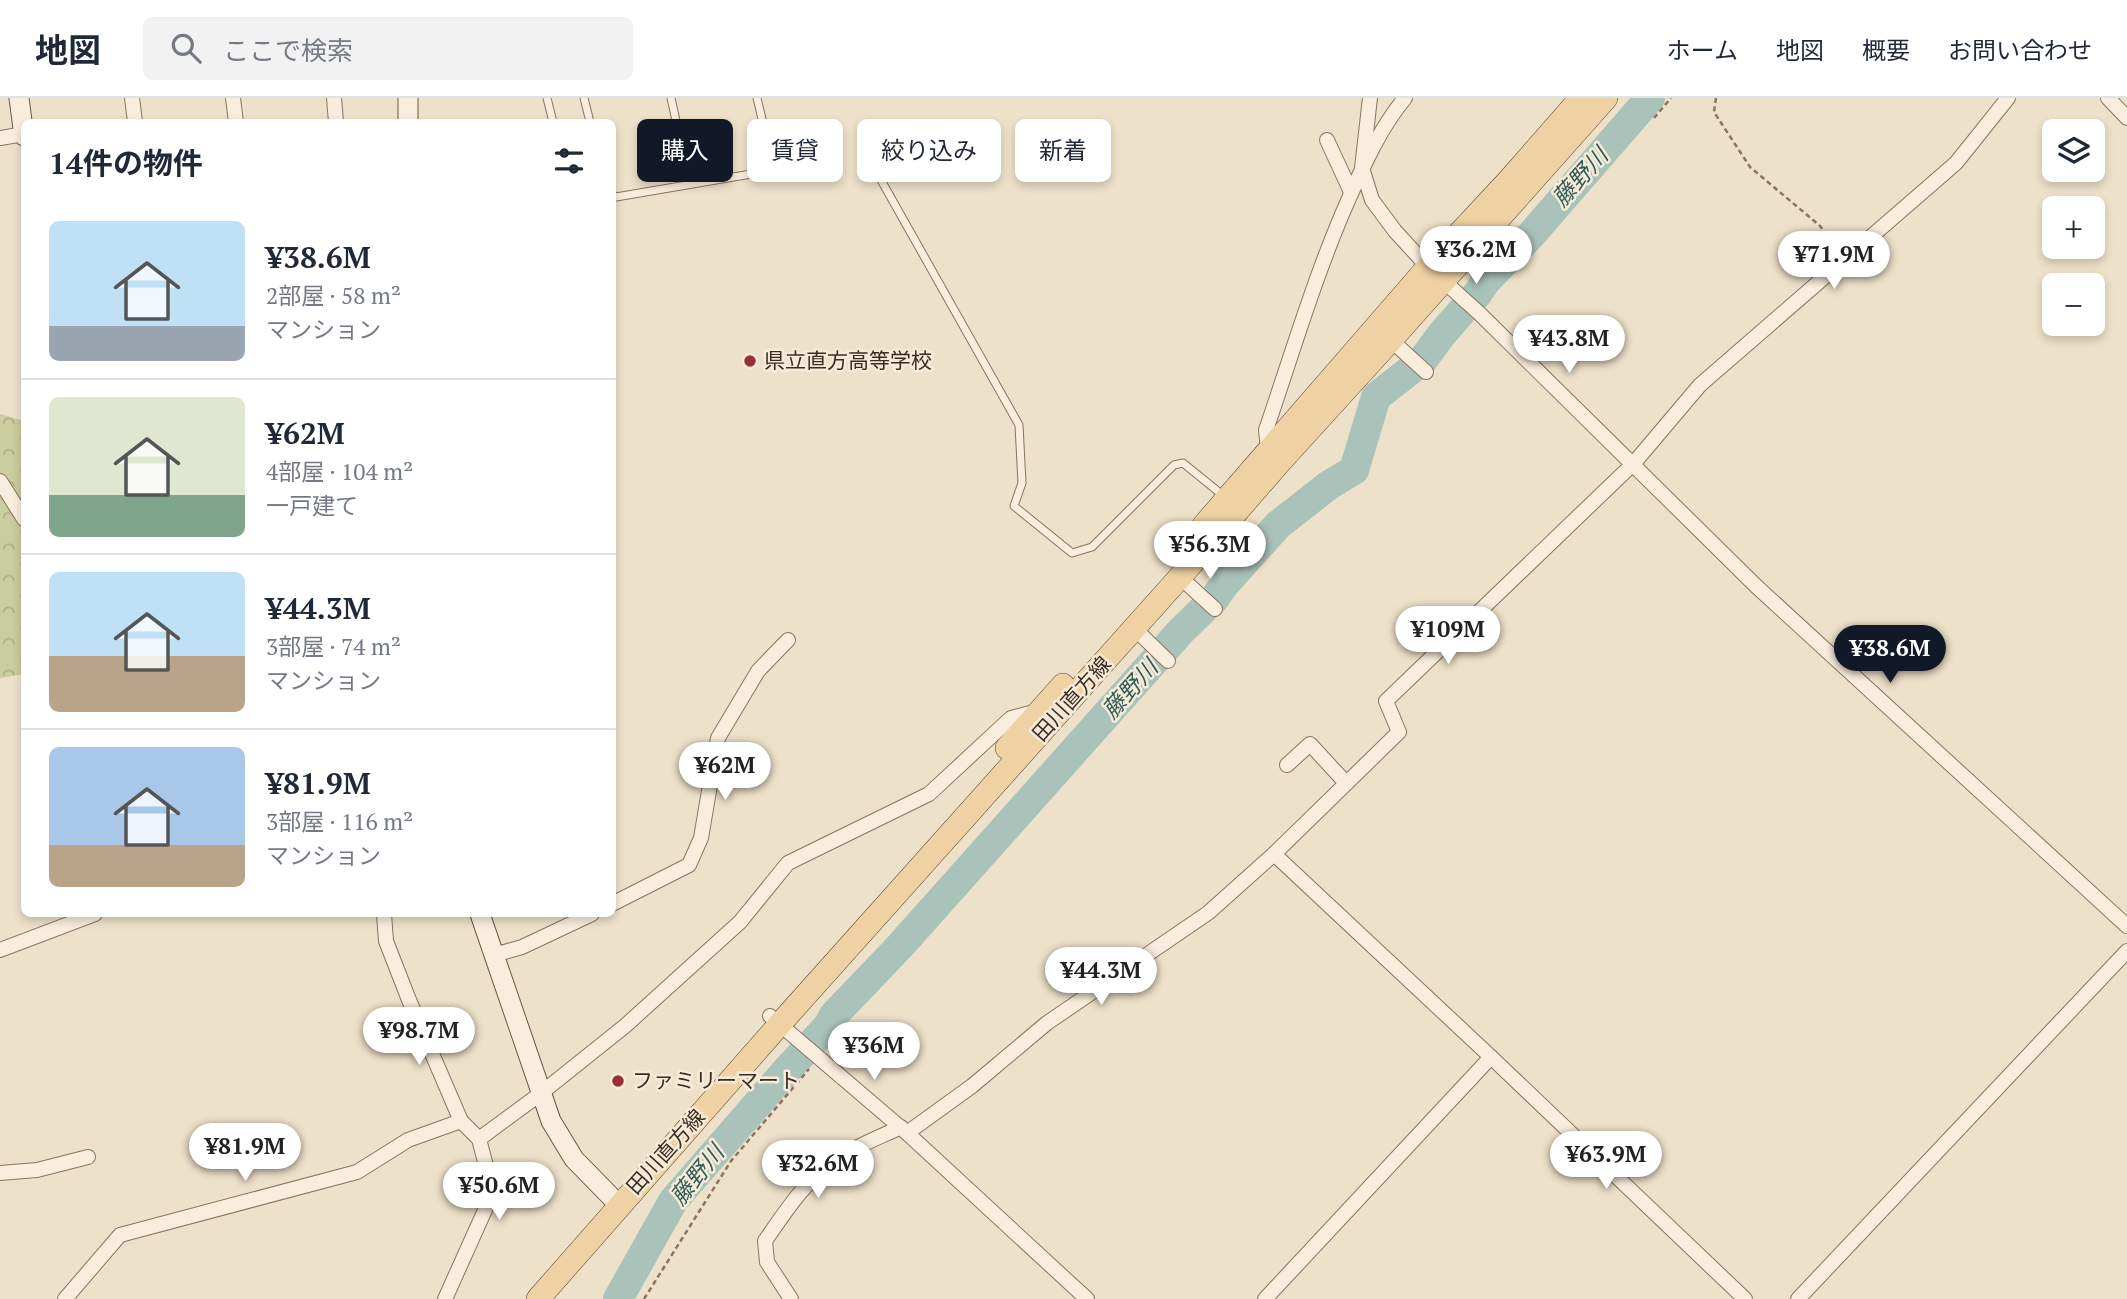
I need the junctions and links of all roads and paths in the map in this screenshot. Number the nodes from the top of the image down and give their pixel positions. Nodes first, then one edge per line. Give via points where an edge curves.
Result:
1 (19, 98) edge
2 (132, 98) edge
3 (233, 98) edge
4 (334, 98) edge
5 (408, 98) edge
6 (547, 98) edge
7 (584, 98) edge
8 (671, 98) edge
9 (757, 98) edge
10 (1370, 98) edge
11 (1405, 98) edge
12 (1581, 98) edge
13 (1606, 98) edge
14 (1671, 98) edge
15 (1716, 98) edge
16 (2008, 98) edge
17 (2108, 98) edge
18 (1654, 118) dead end
19 (2127, 118) edge
20 (22, 119) edge
21 (135, 119) edge
22 (236, 119) edge
23 (336, 119) edge
24 (408, 119) edge
25 (552, 119) edge
26 (589, 119) edge
27 (21, 135) edge
28 (0, 138) edge
29 (1327, 140) dead end
30 (1362, 168) junction
31 (882, 182) edge
32 (690, 184) junction
33 (1351, 192) junction
34 (616, 197) edge
35 (1848, 256) junction
36 (1440, 278) junction
37 (1392, 341) junction
38 (1426, 372) dead end
39 (1268, 450) junction
40 (1634, 463) junction
41 (0, 481) edge
42 (1233, 503) junction
43 (21, 514) edge
44 (1180, 577) junction
45 (1215, 609) dead end
46 (1135, 629) junction
47 (788, 640) dead end
48 (1168, 661) dead end
49 (1047, 715) junction
50 (1287, 765) dead end
51 (1346, 783) junction
52 (1273, 855) junction
53 (616, 902) edge
54 (87, 917) edge
55 (384, 917) edge
56 (481, 917) edge
57 (586, 917) edge
58 (2127, 926) edge
59 (0, 950) edge
60 (2127, 951) edge
61 (495, 956) junction
62 (777, 1022) junction
63 (1491, 1057) junction
64 (818, 1058) junction
65 (540, 1094) junction
66 (461, 1121) junction
67 (904, 1130) junction
68 (479, 1139) junction
69 (88, 1157) dead end
70 (0, 1173) edge
71 (614, 1201) junction
72 (65, 1299) edge
73 (445, 1299) edge
74 (521, 1299) edge
75 (538, 1299) edge
76 (644, 1299) edge
77 (790, 1299) edge
78 (1087, 1299) edge
79 (1265, 1299) edge
80 (1745, 1299) edge
81 (1798, 1299) edge

1 - 20 street
2 - 21 street
3 - 22 street
4 - 23 street
5 - 24 street
6 - 25 lane
7 - 26 lane
8 - 32 lane
9 - 32 lane via 772,161 764,172
10 - 30 street
11 - 30 street
12 - 36 main road, 田川直方線 via 1510,179
13 - 36 main road, 田川直方線
14 - 18 path
15 - 35 path via 1714,112 1750,167
16 - 35 street via 1955,163
17 - 19 street
27 - 28 street
29 - 33 street
30 - 33 street
30 - 36 street via 1372,200
31 - 42 lane via 1019,425 1022,483 1014,506 1073,553 1092,547 1174,465 1183,463
32 - 34 lane
33 - 39 street via 1330,239 1266,430
35 - 40 street via 1700,385
36 - 37 main road, 田川直方線
36 - 39 main road, 田川直方線
36 - 40 street
37 - 38 street
37 - 42 main road, 田川直方線
39 - 42 main road, 田川直方線
40 - 51 street via 1386,701 1399,732
40 - 58 street via 1756,586
41 - 43 street
42 - 44 main road, 田川直方線
42 - 49 main road, 田川直方線 via 1168,568
44 - 45 street
44 - 46 main road, 田川直方線
46 - 48 street
46 - 49 main road, 田川直方線
47 - 53 street via 758,671 718,738 701,838 690,865
49 - 62 main road, 田川直方線
49 - 65 street via 1011,718 929,794 788,863 740,922 625,1026
50 - 51 street via 1310,744
51 - 52 street
52 - 63 street
52 - 67 street via 1208,913 1047,1023 972,1086
54 - 59 street
55 - 66 street via 386,940
56 - 61 street
57 - 61 street
60 - 81 street
61 - 65 street
62 - 64 street
62 - 71 main road, 田川直方線
63 - 79 street
63 - 80 street
64 - 67 street
64 - 76 path via 731,1161
65 - 68 street
65 - 71 street via 574,1159
66 - 68 street
66 - 72 street via 408,1140 357,1172 120,1235
67 - 77 street via 837,1158 818,1173 765,1241 767,1262
67 - 78 street
68 - 73 street via 491,1185 485,1210
69 - 70 street via 37,1170
71 - 74 main road, 田川直方線
71 - 75 main road, 田川直方線

